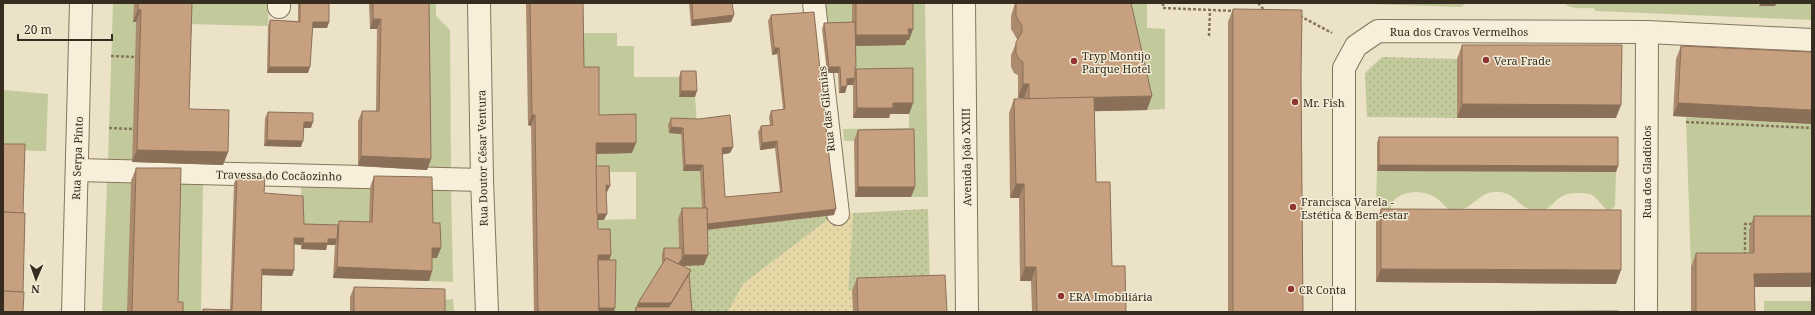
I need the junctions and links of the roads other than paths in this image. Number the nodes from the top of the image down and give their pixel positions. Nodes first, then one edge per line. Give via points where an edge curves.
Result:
1 (81, 3) edge
2 (479, 3) edge
3 (814, 3) edge
4 (964, 3) edge
5 (1647, 32) junction
6 (1812, 40) edge
7 (77, 170) junction
8 (482, 180) junction
9 (838, 214) dead end
10 (73, 312) edge
11 (487, 312) edge
12 (967, 312) edge
13 (1344, 312) edge
14 (1646, 312) edge

1 - 7 street, Rua Serpa Pinto
2 - 8 street, Rua Doutor César Ventura
3 - 9 street, Rua das Glícnias
4 - 12 street, Avenida João XXIII
5 - 6 street, Rua dos Cravos Vermelhos
5 - 13 street, Rua dos Cravos Vermelhos via 1378,31 1356,46 1344,68
5 - 14 street, Rua dos Gladíolos
7 - 8 street, Travessa do Cocãozinho
7 - 10 street, Rua Serpa Pinto
8 - 11 street, Rua Doutor César Ventura

